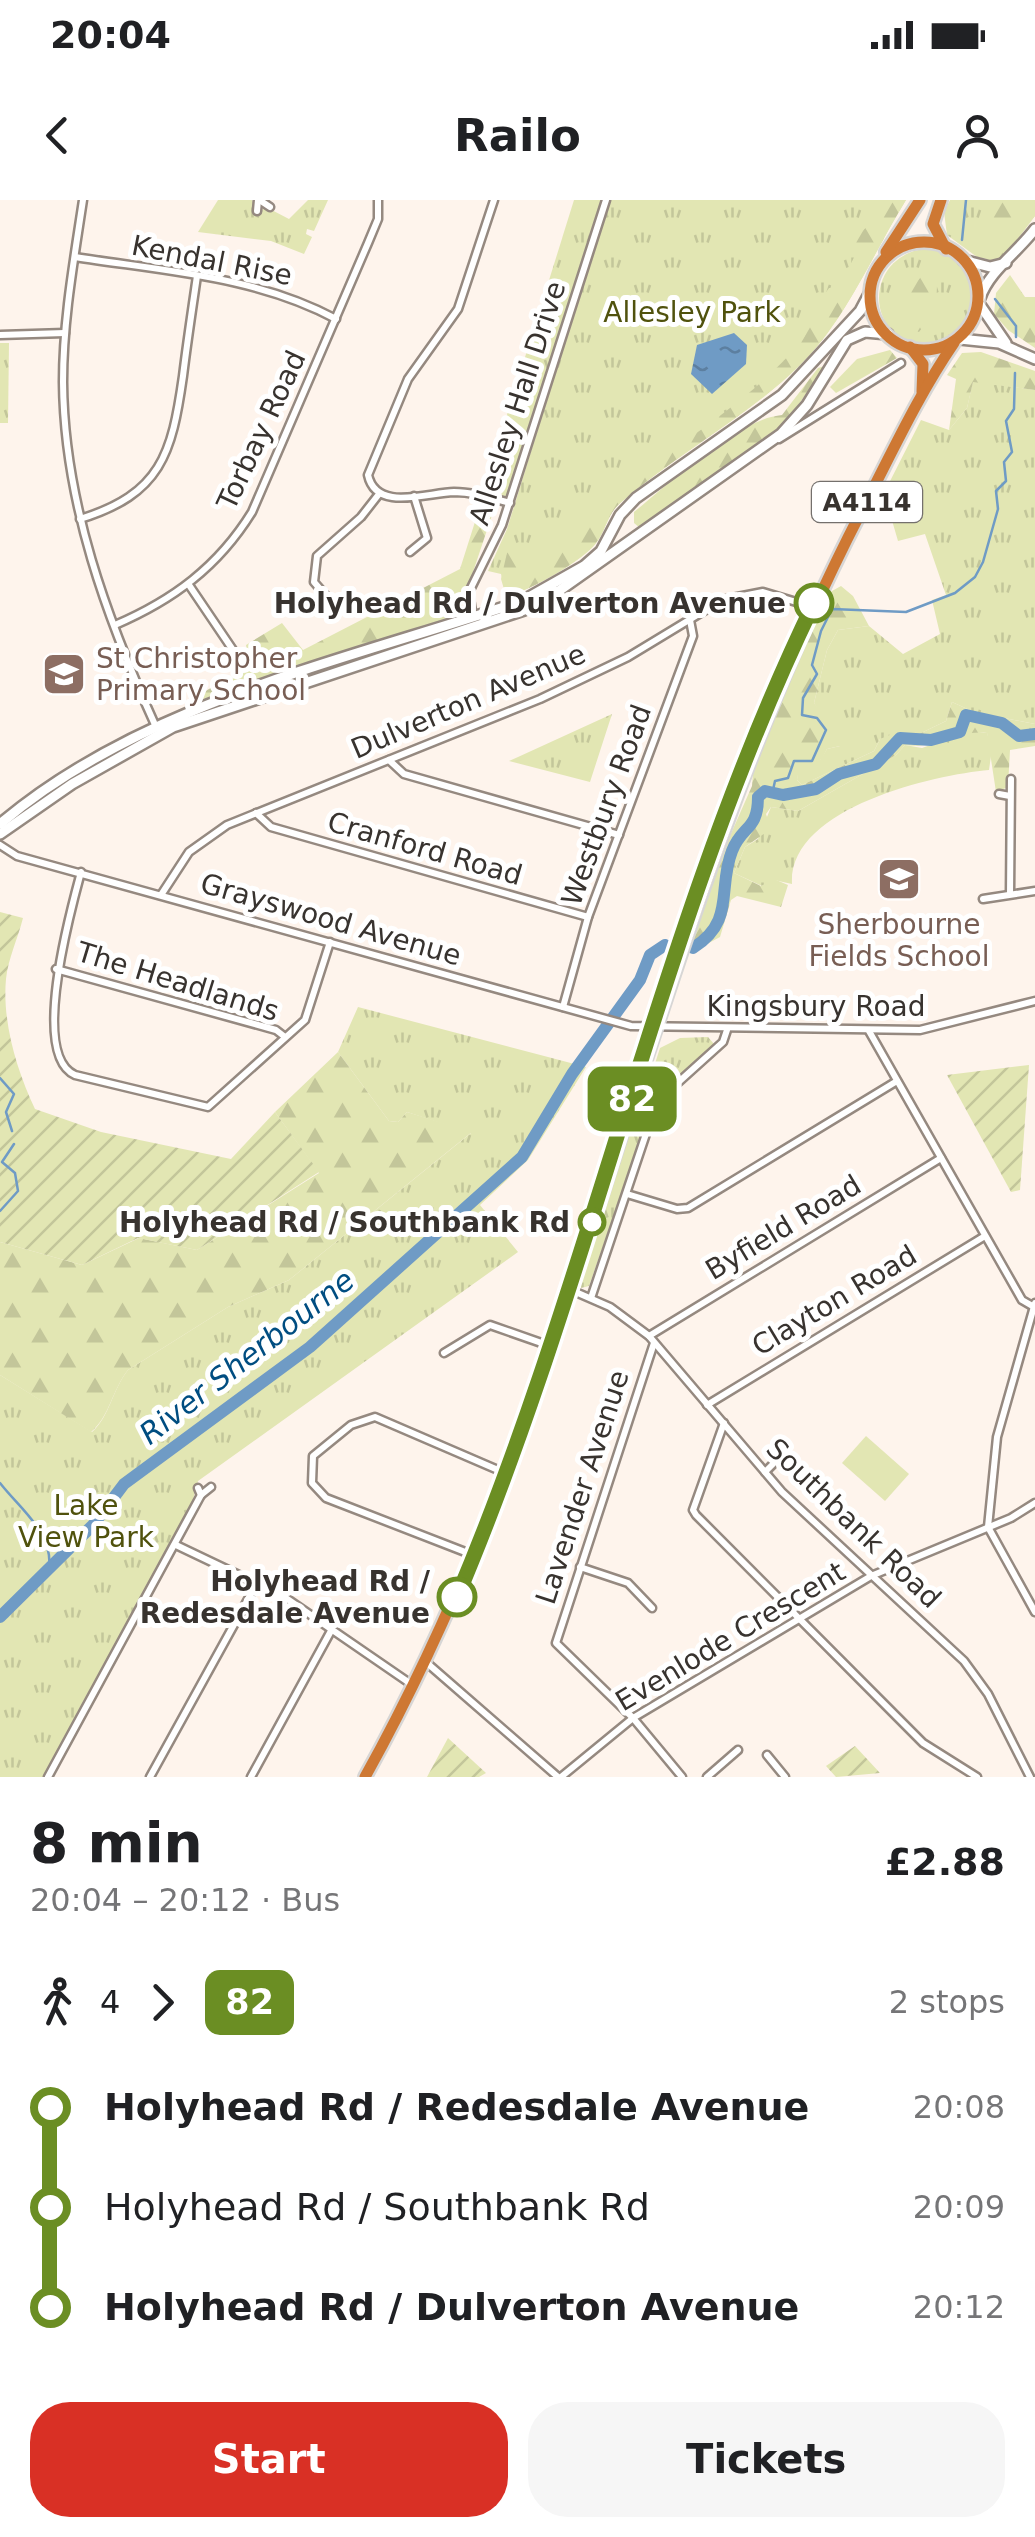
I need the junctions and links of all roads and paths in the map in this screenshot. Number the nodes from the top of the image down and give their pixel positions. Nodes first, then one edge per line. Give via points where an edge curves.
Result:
1 (83, 200) edge
2 (378, 200) edge
3 (494, 200) edge
4 (606, 200) edge
5 (920, 200) edge
6 (941, 200) edge
7 (259, 201) edge
8 (270, 207) dead end
9 (257, 212) dead end
10 (1035, 229) edge
11 (946, 249) junction
12 (74, 257) junction
13 (882, 260) junction
14 (963, 260) junction
15 (1008, 262) junction
16 (197, 276) junction
17 (869, 294) junction
18 (980, 301) junction
19 (336, 319) junction
20 (65, 332) junction
21 (0, 334) edge
22 (888, 334) junction
23 (957, 341) junction
24 (1010, 346) junction
25 (910, 347) junction
26 (1035, 359) edge
27 (901, 363) dead end
28 (921, 396) junction
29 (764, 448) junction
30 (378, 494) junction
31 (414, 496) junction
32 (510, 502) junction
33 (80, 519) junction
34 (614, 528) junction
35 (631, 543) junction
36 (410, 552) dead end
37 (188, 584) junction
38 (328, 598) dead end
39 (813, 607) junction
40 (473, 617) junction
41 (690, 620) junction
42 (115, 625) junction
43 (235, 653) dead end
44 (325, 671) junction
45 (158, 730) junction
46 (389, 760) junction
47 (1011, 779) dead end
48 (998, 794) dead end
49 (1010, 796) junction
50 (256, 813) junction
51 (0, 824) edge
52 (0, 834) edge
53 (618, 835) junction
54 (0, 844) edge
55 (80, 872) junction
56 (1035, 891) edge
57 (1010, 894) junction
58 (161, 895) junction
59 (983, 899) dead end
60 (588, 917) junction
61 (330, 942) junction
62 (56, 969) junction
63 (1035, 1001) edge
64 (563, 1008) junction
65 (654, 1029) junction
66 (728, 1030) junction
67 (869, 1030) junction
68 (286, 1038) junction
69 (897, 1081) junction
70 (941, 1158) junction
71 (627, 1194) junction
72 (985, 1236) junction
73 (570, 1290) junction
74 (591, 1298) junction
75 (1034, 1305) edge
76 (652, 1339) junction
77 (551, 1346) junction
78 (444, 1353) dead end
79 (707, 1405) junction
80 (724, 1424) junction
81 (776, 1461) dead end
82 (765, 1472) junction
83 (506, 1474) junction
84 (211, 1488) dead end
85 (1035, 1503) edge
86 (988, 1527) junction
87 (176, 1545) junction
88 (474, 1556) junction
89 (580, 1566) junction
90 (871, 1576) junction
91 (257, 1583) junction
92 (652, 1608) dead end
93 (1034, 1610) edge
94 (800, 1618) junction
95 (332, 1629) junction
96 (426, 1663) junction
97 (415, 1687) junction
98 (632, 1718) junction
99 (738, 1750) dead end
100 (766, 1756) dead end
101 (48, 1777) edge
102 (150, 1777) edge
103 (251, 1777) edge
104 (365, 1777) edge
105 (559, 1777) edge
106 (682, 1777) edge
107 (707, 1777) edge
108 (785, 1777) edge
109 (977, 1777) edge
110 (1030, 1777) edge

1 - 12 street
2 - 19 street, Torbay Road via 378,219
3 - 30 street via 458,309 408,379 370,465 369,482
4 - 32 street, Allesley Hall Drive
5 - 13 highway
6 - 11 highway via 934,224
7 - 8 street
7 - 9 street
10 - 15 main road
11 - 13 highway via 909,244
11 - 14 highway
12 - 16 street, Kendal Rise
12 - 20 street
13 - 17 highway
14 - 15 main road via 990,267
14 - 18 highway
15 - 18 main road via 990,277
16 - 19 street, Kendal Rise via 266,288
16 - 33 street via 174,430 162,462 127,500
17 - 22 highway
17 - 34 main road via 860,312 782,394 636,498
18 - 23 highway via 975,322
18 - 24 main road
19 - 37 street, Torbay Road via 252,512 226,549
20 - 21 street
20 - 33 street via 64,425
22 - 25 highway
22 - 29 main road via 865,332 848,340 807,405
23 - 24 main road
23 - 25 highway
23 - 28 highway, A4114
24 - 26 main road
25 - 28 highway via 923,364
27 - 29 street
28 - 39 highway, A4114
29 - 35 main road
30 - 31 street
30 - 38 street via 317,556 314,582
31 - 32 street via 466,493
31 - 36 street via 427,538
32 - 40 street, Allesley Hall Drive via 470,592
33 - 42 street
34 - 35 main road
34 - 40 main road via 596,556 560,581
35 - 44 main road via 524,610
37 - 42 street, Torbay Road
37 - 43 street
39 - 41 street, Dulverton Avenue via 783,595 748,593
39 - 65 highway, A4114 via 776,690
40 - 44 main road
41 - 46 street, Dulverton Avenue via 578,682
41 - 53 street, Westbury Road via 692,636
42 - 45 street
44 - 45 main road
45 - 51 main road via 66,778
45 - 52 main road
46 - 50 street, Dulverton Avenue
46 - 53 street via 404,774
47 - 49 street
48 - 49 street
49 - 57 street
50 - 58 street, Dulverton Avenue via 200,842
50 - 60 street, Cranford Road via 271,827
53 - 60 street, Westbury Road
54 - 55 street, Grayswood Avenue via 16,856
55 - 58 street, Grayswood Avenue
55 - 62 street
56 - 57 street
57 - 59 street
58 - 61 street, Grayswood Avenue
60 - 64 street, Westbury Road
61 - 64 street, Grayswood Avenue
61 - 68 street via 307,1016
62 - 68 street, The Headlands
62 - 68 street via 62,1055 66,1070 75,1074 208,1107
63 - 67 street, Kingsbury Road via 929,1030
64 - 65 street, Grayswood Avenue
65 - 66 street, Kingsbury Road
65 - 73 highway, A4114
66 - 67 street, Kingsbury Road
66 - 71 street via 660,1103
67 - 69 street
69 - 70 street
69 - 71 street via 688,1208
70 - 72 street
70 - 76 street, Byfield Road
71 - 74 street
72 - 75 street via 1022,1300
72 - 79 street, Clayton Road
73 - 74 street, Southbank Road
73 - 77 highway, A4114
74 - 76 street, Southbank Road
75 - 86 street via 997,1437
76 - 79 street, Southbank Road
76 - 89 street, Lavender Avenue
77 - 78 street via 490,1326
77 - 83 highway, A4114
79 - 80 street, Southbank Road
80 - 82 street, Southbank Road
80 - 94 street via 694,1512
81 - 82 street
82 - 90 street, Southbank Road
83 - 88 highway, A4114
83 - 88 street via 375,1417 350,1426 313,1456 312,1483 326,1498
84 - 87 street via 199,1491
85 - 86 street, Evenlode Crescent
86 - 90 street, Evenlode Crescent
86 - 93 street
87 - 91 street
87 - 101 street
88 - 96 highway, A4114
89 - 92 street via 628,1582
89 - 98 street, Lavender Avenue via 556,1643
90 - 94 street, Evenlode Crescent
90 - 110 street, Southbank Road via 976,1676
91 - 95 street
91 - 102 street
94 - 98 street, Evenlode Crescent
94 - 109 street via 923,1743
95 - 97 street
95 - 103 street
96 - 97 highway, A4114
96 - 105 street
97 - 104 highway, A4114
98 - 105 street, Evenlode Crescent
98 - 106 street, Lavender Avenue
99 - 107 street
100 - 108 street

